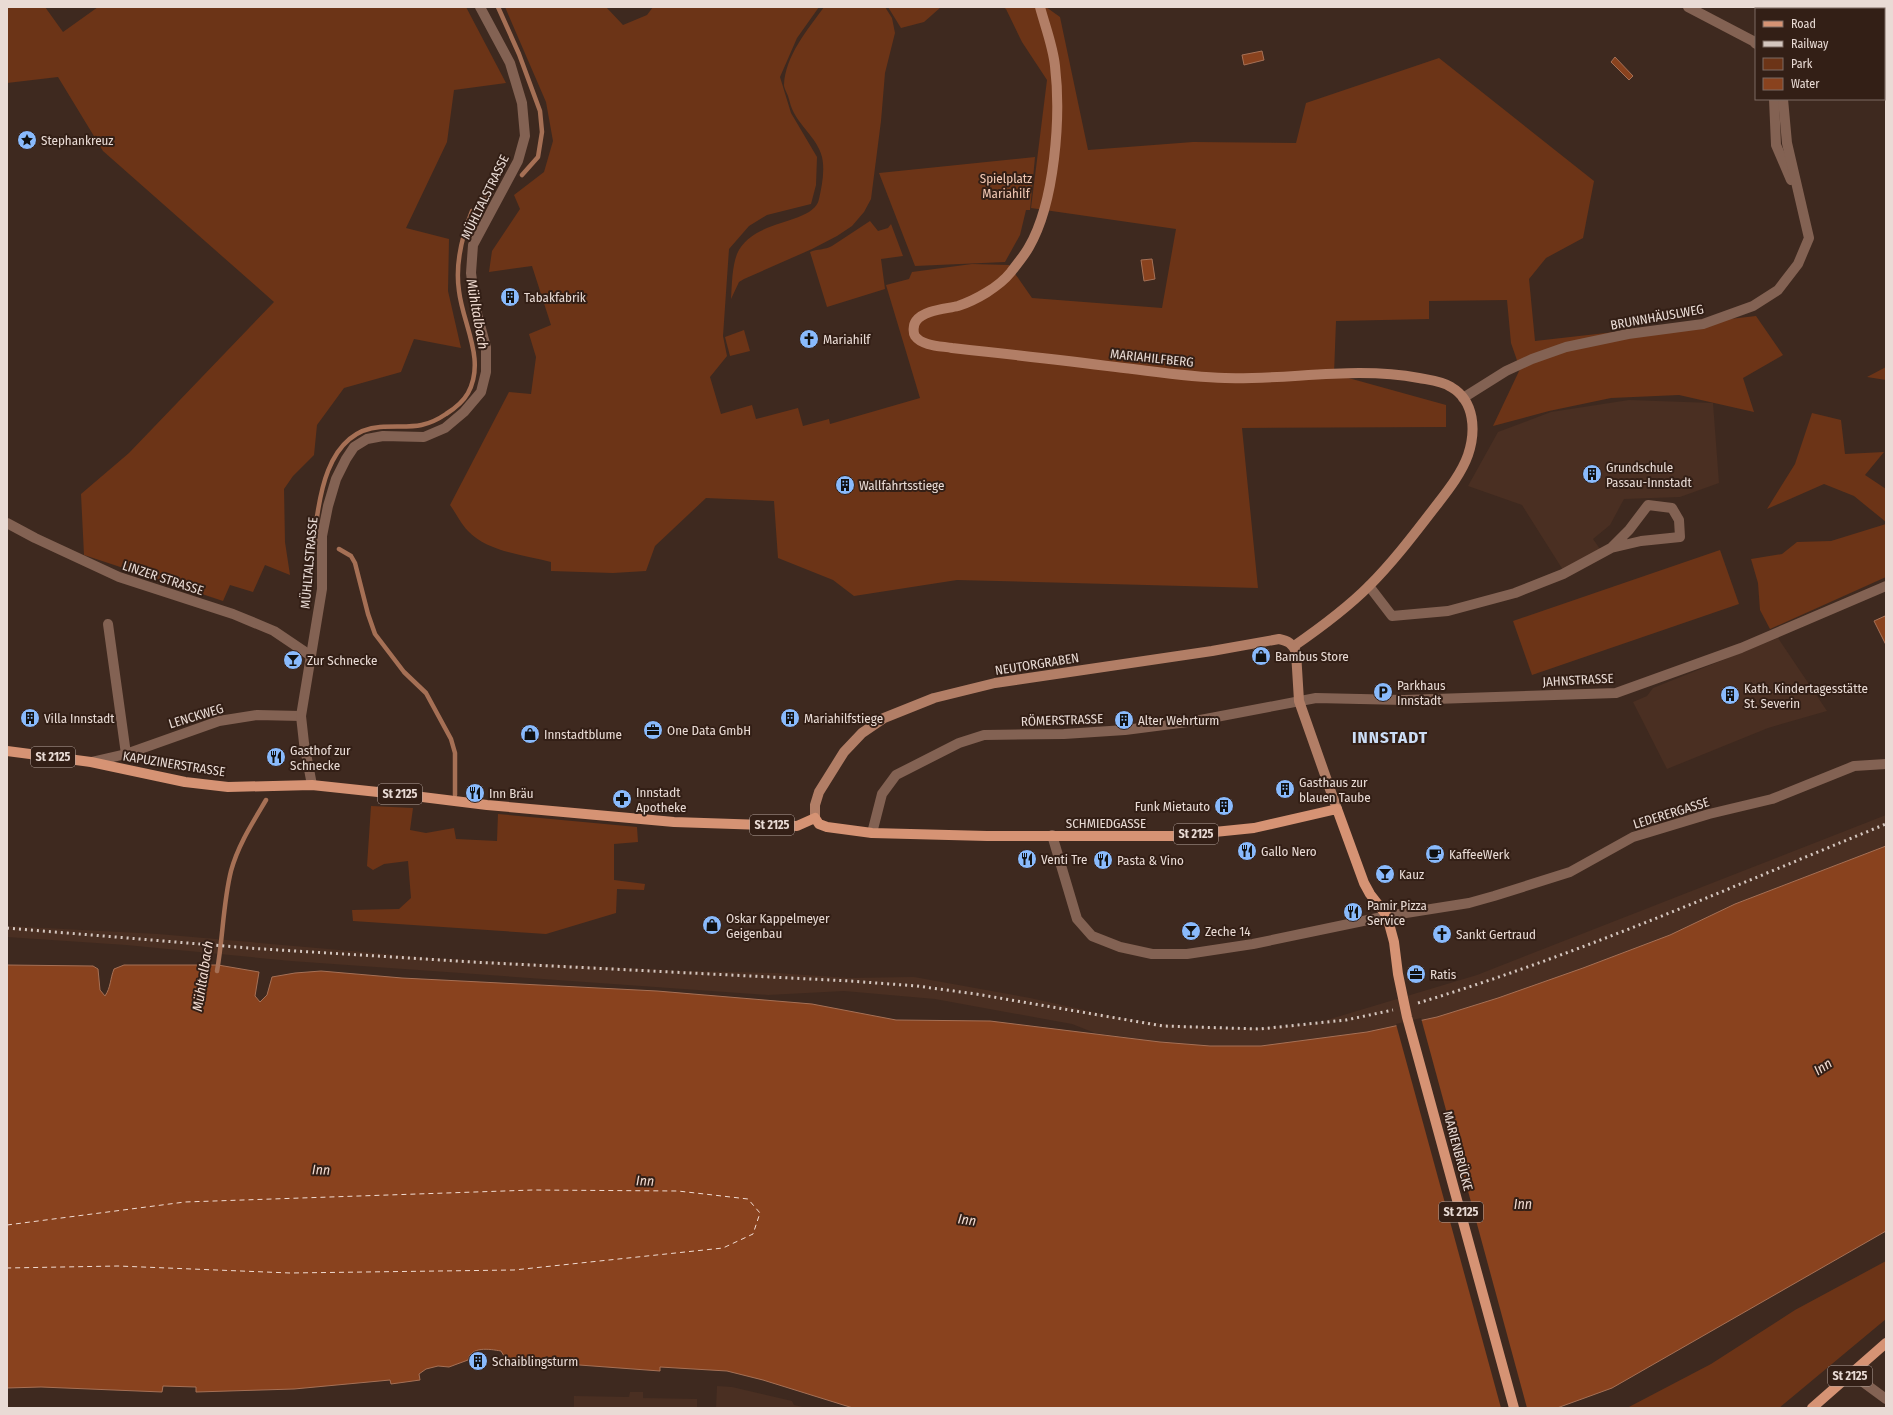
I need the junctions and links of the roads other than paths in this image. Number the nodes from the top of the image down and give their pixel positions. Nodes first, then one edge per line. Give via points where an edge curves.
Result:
1 (480, 7) edge
2 (1040, 7) edge
3 (1688, 7) edge
4 (1755, 43) edge
5 (1774, 100) edge
6 (1783, 100) edge
7 (1802, 206) junction
8 (1464, 398) junction
9 (7, 523) edge
10 (1611, 548) junction
11 (1369, 586) junction
12 (1886, 586) edge
13 (108, 624) dead end
14 (1294, 646) junction
15 (311, 656) junction
16 (1298, 701) junction
17 (301, 716) junction
18 (7, 750) edge
19 (126, 754) junction
20 (91, 762) junction
21 (1886, 764) edge
22 (312, 785) junction
23 (1337, 809) junction
24 (815, 818) junction
25 (872, 833) junction
26 (1052, 835) junction
27 (1387, 916) junction
28 (1886, 1343) edge
29 (1852, 1374) junction
30 (1886, 1399) edge
31 (1514, 1408) edge
32 (1812, 1408) edge

1 - 15 street, MÜHLTALSTRASSE via 510,63 522,103 525,136 518,161 473,245 471,273 476,310 486,347 486,372 482,392 445,428 424,436 383,436 367,439 354,447 346,459 336,479 322,536 322,589
2 - 8 main road, MARIAHILFBERG via 1055,64 1058,102 1046,207 1030,247 1010,273 985,293 960,305 922,317 916,322 914,335 926,344 1181,375 1226,378 1397,374 1452,387
3 - 4 street
5 - 7 street via 1776,145
6 - 7 street, BRUNNHÄUSLWEG via 1787,143
7 - 8 street, BRUNNHÄUSLWEG via 1809,238 1798,264 1778,290 1753,306 1703,324 1628,334 1566,347 1506,371
8 - 11 main road, MARIAHILFBERG via 1473,422 1468,456 1449,489
9 - 15 street, LINZER STRASSE via 119,578 233,614 274,631
10 - 10 street via 1680,536 1679,520 1672,508 1648,505
10 - 11 street via 1562,574 1515,593 1448,611 1392,616
11 - 14 main road, MARIAHILFBERG
12 - 16 street, JAHNSTRASSE via 1741,648 1616,693 1404,700 1316,698
13 - 19 street
14 - 16 main road
14 - 24 main road, NEUTORGRABEN via 1279,638 1212,651 995,683 934,698 884,718 862,733 844,752 819,792
15 - 17 street, MÜHLTALSTRASSE
16 - 23 main road
16 - 25 street, RÖMERSTRASSE via 1195,721 1126,730 984,735 947,749 896,775 882,794
17 - 19 street, LENCKWEG via 257,715 218,721
17 - 22 street, MÜHLTALSTRASSE
18 - 20 main road, KAPUZINERSTRASSE / St 2125
19 - 20 street, LENCKWEG
20 - 22 main road, KAPUZINERSTRASSE / St 2125 via 185,782 220,786
21 - 27 street, LEDERERGASSE via 1854,766 1772,799 1709,814 1633,837 1570,872 1469,903
22 - 24 main road, KAPUZINERSTRASSE / St 2125 via 487,805 674,822 797,826
23 - 26 main road, SCHMIEDGASSE / St 2125 via 1254,828 1175,836
23 - 27 main road, St 2125 via 1364,883
24 - 25 main road, St 2125 via 819,824 827,827
25 - 26 main road, SCHMIEDGASSE / St 2125
26 - 27 street, LEDERERGASSE via 1077,919 1092,936 1120,947 1152,954 1187,954 1253,944
27 - 31 main road, MARIENBRÜCKE / St 2125 via 1407,1017
28 - 29 main road, St 2125
29 - 30 street
29 - 32 main road, St 2125

